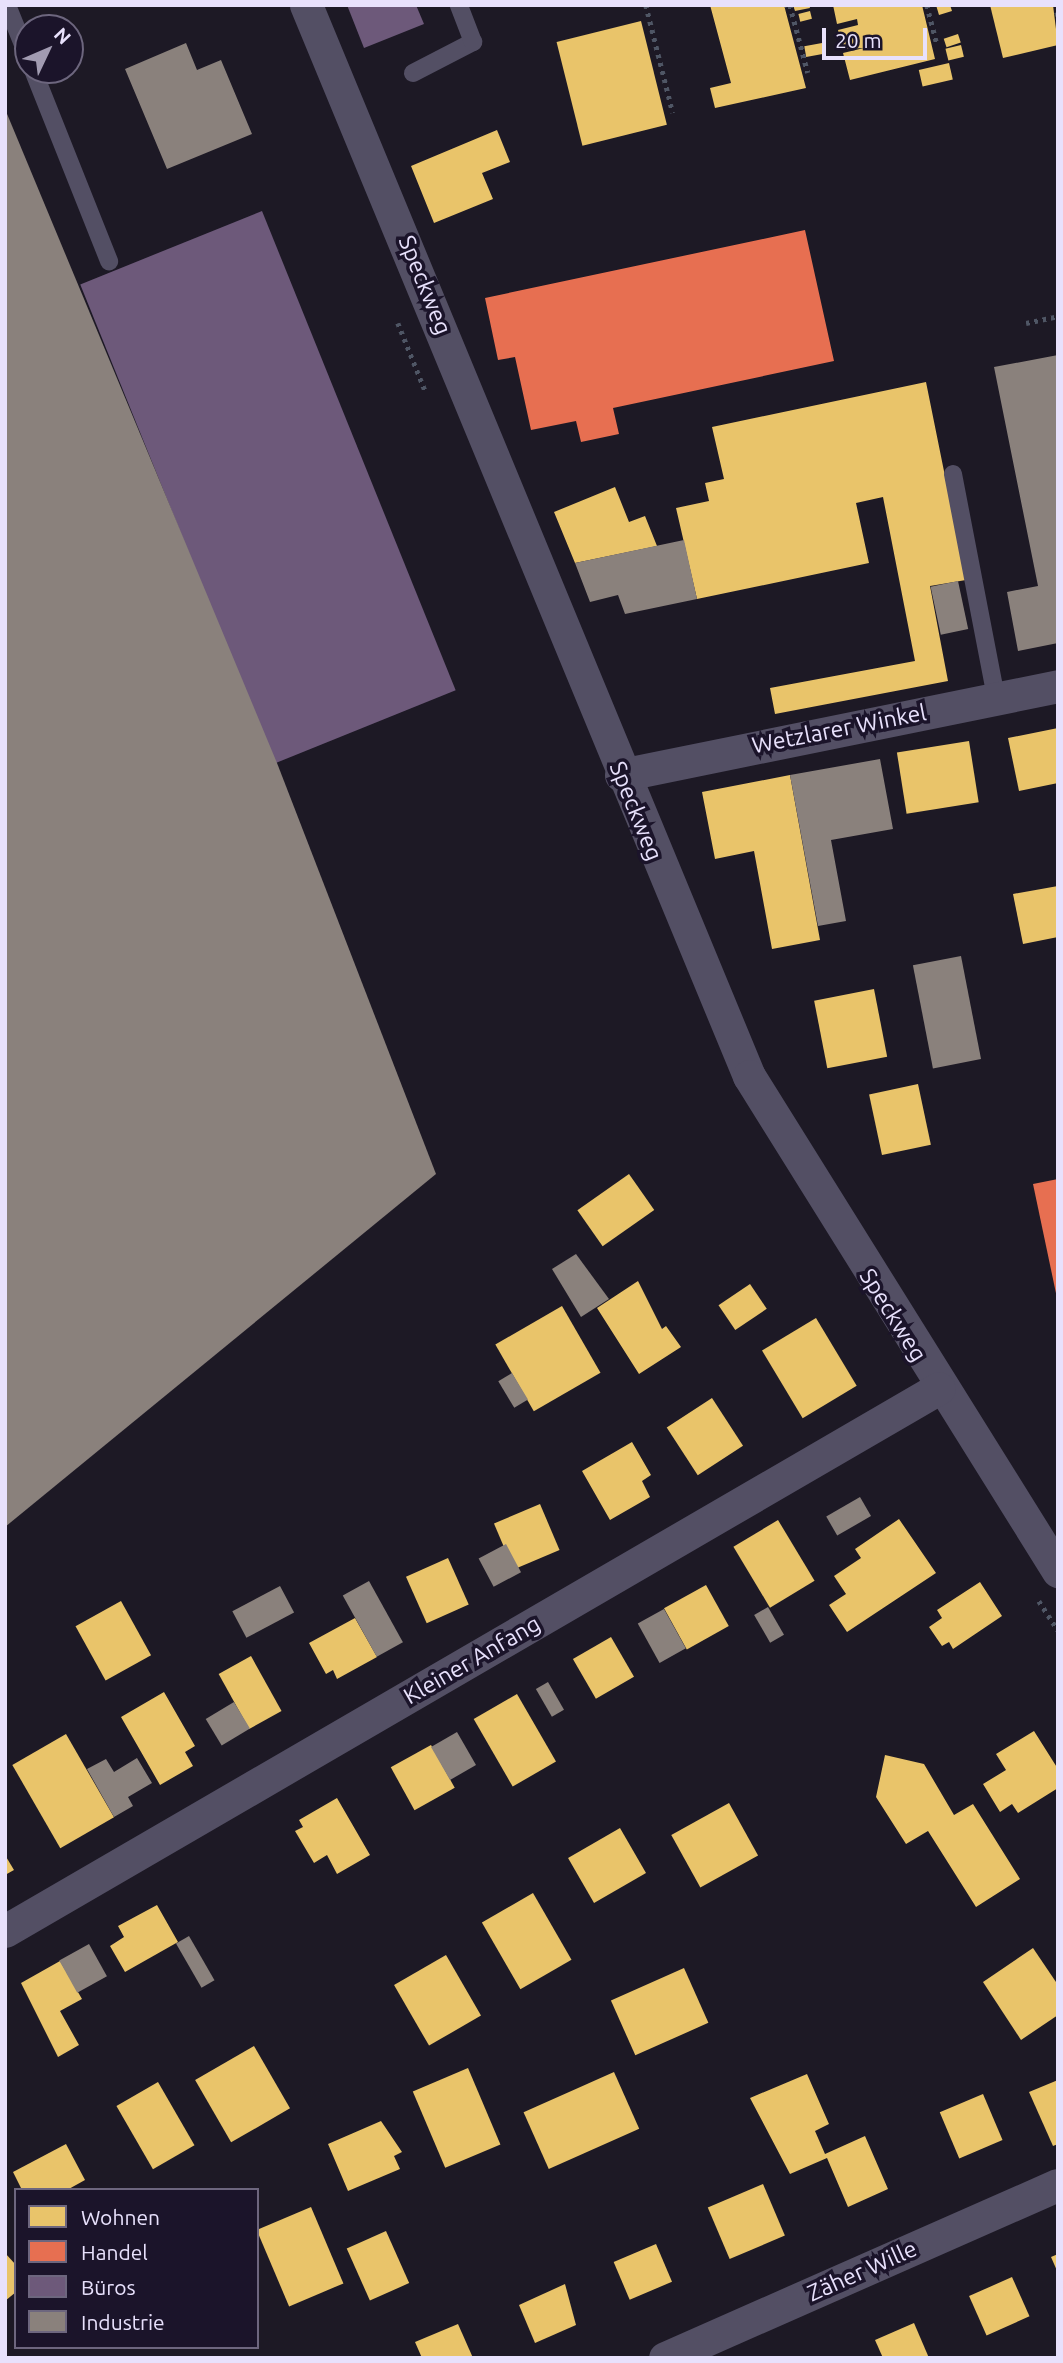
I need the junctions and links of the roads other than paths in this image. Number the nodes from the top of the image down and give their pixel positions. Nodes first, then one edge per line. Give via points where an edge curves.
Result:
1 (306, 5) edge
2 (459, 5) edge
3 (413, 73) dead end
4 (39, 84) edge
5 (109, 261) dead end
6 (953, 474) dead end
7 (1058, 686) edge
8 (996, 698) junction
9 (621, 775) junction
10 (939, 1388) junction
11 (1058, 1571) edge
12 (5, 1931) edge
13 (1058, 2185) edge
14 (665, 2358) edge

1 - 9 street, Speckweg via 419,267
2 - 3 lane via 473,42
4 - 5 lane
6 - 8 lane
7 - 8 street, Wetzlarer Winkel
8 - 9 street, Wetzlarer Winkel
9 - 10 street, Speckweg via 749,1076
10 - 11 street, Speckweg
10 - 12 street, Kleiner Anfang
13 - 14 street, Zäher Wille

